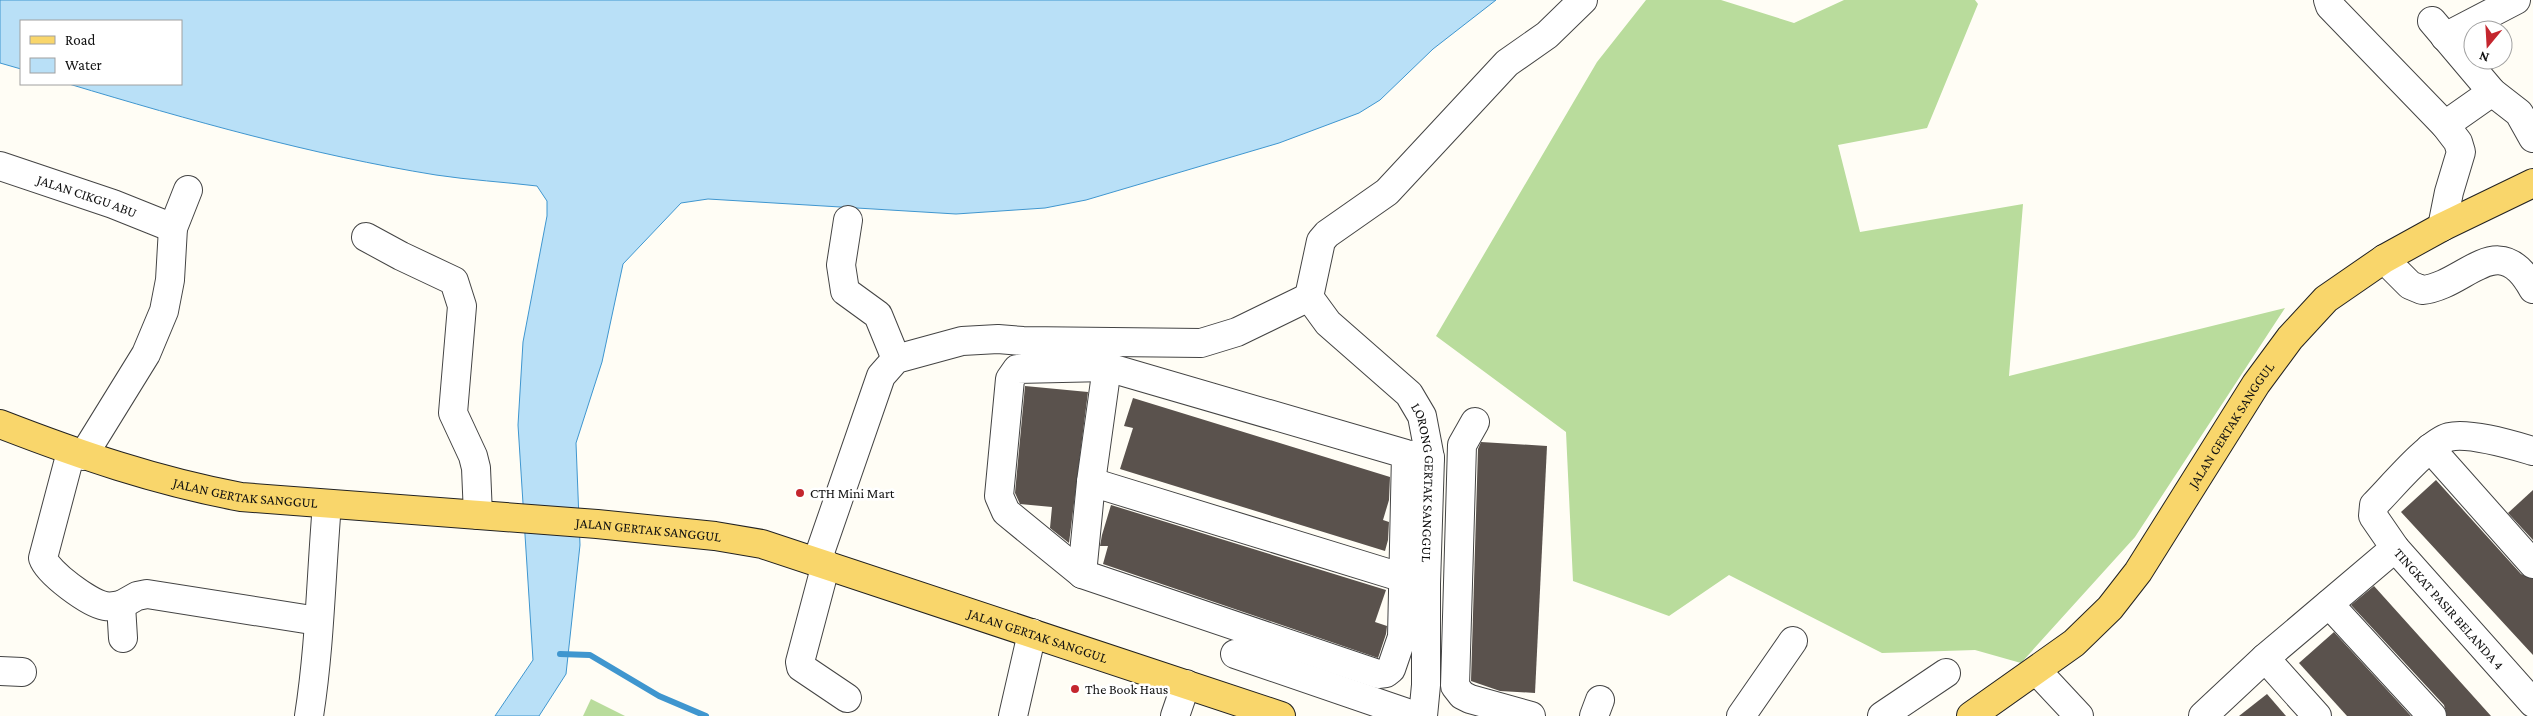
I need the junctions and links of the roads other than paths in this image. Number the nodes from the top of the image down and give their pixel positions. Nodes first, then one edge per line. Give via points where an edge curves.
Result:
1 (1583, 0) edge
2 (2328, 0) edge
3 (2516, 0) edge
4 (2492, 92) junction
5 (2445, 125) junction
6 (2533, 138) edge
7 (0, 166) edge
8 (2533, 183) edge
9 (188, 190) dead end
10 (848, 220) dead end
11 (2442, 227) junction
12 (174, 228) junction
13 (366, 237) dead end
14 (2384, 259) junction
15 (2533, 289) edge
16 (1309, 297) junction
17 (896, 359) junction
18 (1107, 368) junction
19 (0, 424) edge
20 (2430, 448) junction
21 (2533, 451) edge
22 (1421, 453) junction
23 (77, 454) junction
24 (1091, 482) junction
25 (327, 504) junction
26 (478, 515) junction
27 (2395, 548) junction
28 (822, 562) junction
29 (2533, 564) edge
30 (1082, 574) junction
31 (1415, 582) junction
32 (2329, 604) junction
33 (121, 605) junction
34 (318, 621) junction
35 (1032, 633) junction
36 (123, 638) dead end
37 (1793, 641) dead end
38 (1235, 654) dead end
39 (2265, 658) junction
40 (2037, 671) junction
41 (1946, 673) dead end
42 (1186, 684) junction
43 (847, 698) dead end
44 (2533, 703) edge
45 (1753, 711) edge
46 (2072, 714) edge
47 (309, 716) edge
48 (1013, 716) edge
49 (1175, 716) edge
50 (1281, 716) edge
51 (1416, 716) edge
52 (1423, 716) edge
53 (1531, 716) edge
54 (1882, 716) edge
55 (1971, 716) edge
56 (2203, 716) edge
57 (2317, 716) edge
58 (2432, 716) edge

1 - 16 street via 1546,35 1507,63 1387,192 1327,234 1322,241
2 - 5 street via 2330,6
3 - 4 street via 2438,29
4 - 5 street
4 - 6 street via 2519,113
5 - 11 street via 2458,142 2460,152
7 - 12 street, JALAN CIKGU ABU
8 - 11 main road, JALAN GERTAK SANGGUL
9 - 12 street
10 - 17 street via 841,265 845,291 878,315
11 - 14 main road, JALAN GERTAK SANGGUL
12 - 23 street via 164,312 146,354
13 - 26 street via 454,281 459,291 462,306 453,413 476,468
14 - 15 street via 2410,285 2422,290 2498,260 2512,264
14 - 40 main road, JALAN GERTAK SANGGUL via 2326,299 2290,338 2256,384 2138,572 2110,608 2074,643
16 - 17 street via 1237,332 1201,344 998,339 962,341
16 - 22 street, LORONG GERTAK SANGGUL via 1328,324 1418,405 1422,416
17 - 28 street via 881,376
18 - 22 street
18 - 24 street
18 - 30 street via 1017,369 1010,379 999,496 1001,504 1014,519
19 - 23 main road, JALAN GERTAK SANGGUL
20 - 21 street via 2447,437 2458,436
20 - 27 street, TINGKAT PASIR BELANDA 4 via 2374,504 2373,516
20 - 29 street
22 - 31 street, LORONG GERTAK SANGGUL
22 - 53 street via 1468,433 1455,686 1470,699
23 - 25 main road, JALAN GERTAK SANGGUL via 188,487 240,498
23 - 33 street via 43,558 45,566 101,605
24 - 30 street
24 - 31 street
25 - 26 main road, JALAN GERTAK SANGGUL
25 - 34 street
26 - 28 main road, JALAN GERTAK SANGGUL via 715,536 762,544
27 - 32 street
27 - 44 street, TINGKAT PASIR BELANDA 4
28 - 35 main road, JALAN GERTAK SANGGUL
28 - 43 street via 800,662 801,667
30 - 31 street via 1378,674 1391,669
31 - 52 street, LORONG GERTAK SANGGUL via 1426,685
32 - 39 street
32 - 58 street
33 - 34 street via 147,594
33 - 36 street
34 - 47 street
35 - 42 main road, JALAN GERTAK SANGGUL
35 - 48 street
37 - 45 street
38 - 51 street
39 - 56 street
39 - 57 street
40 - 46 street
40 - 55 main road, JALAN GERTAK SANGGUL
41 - 54 street
42 - 49 street
42 - 50 main road, JALAN GERTAK SANGGUL

